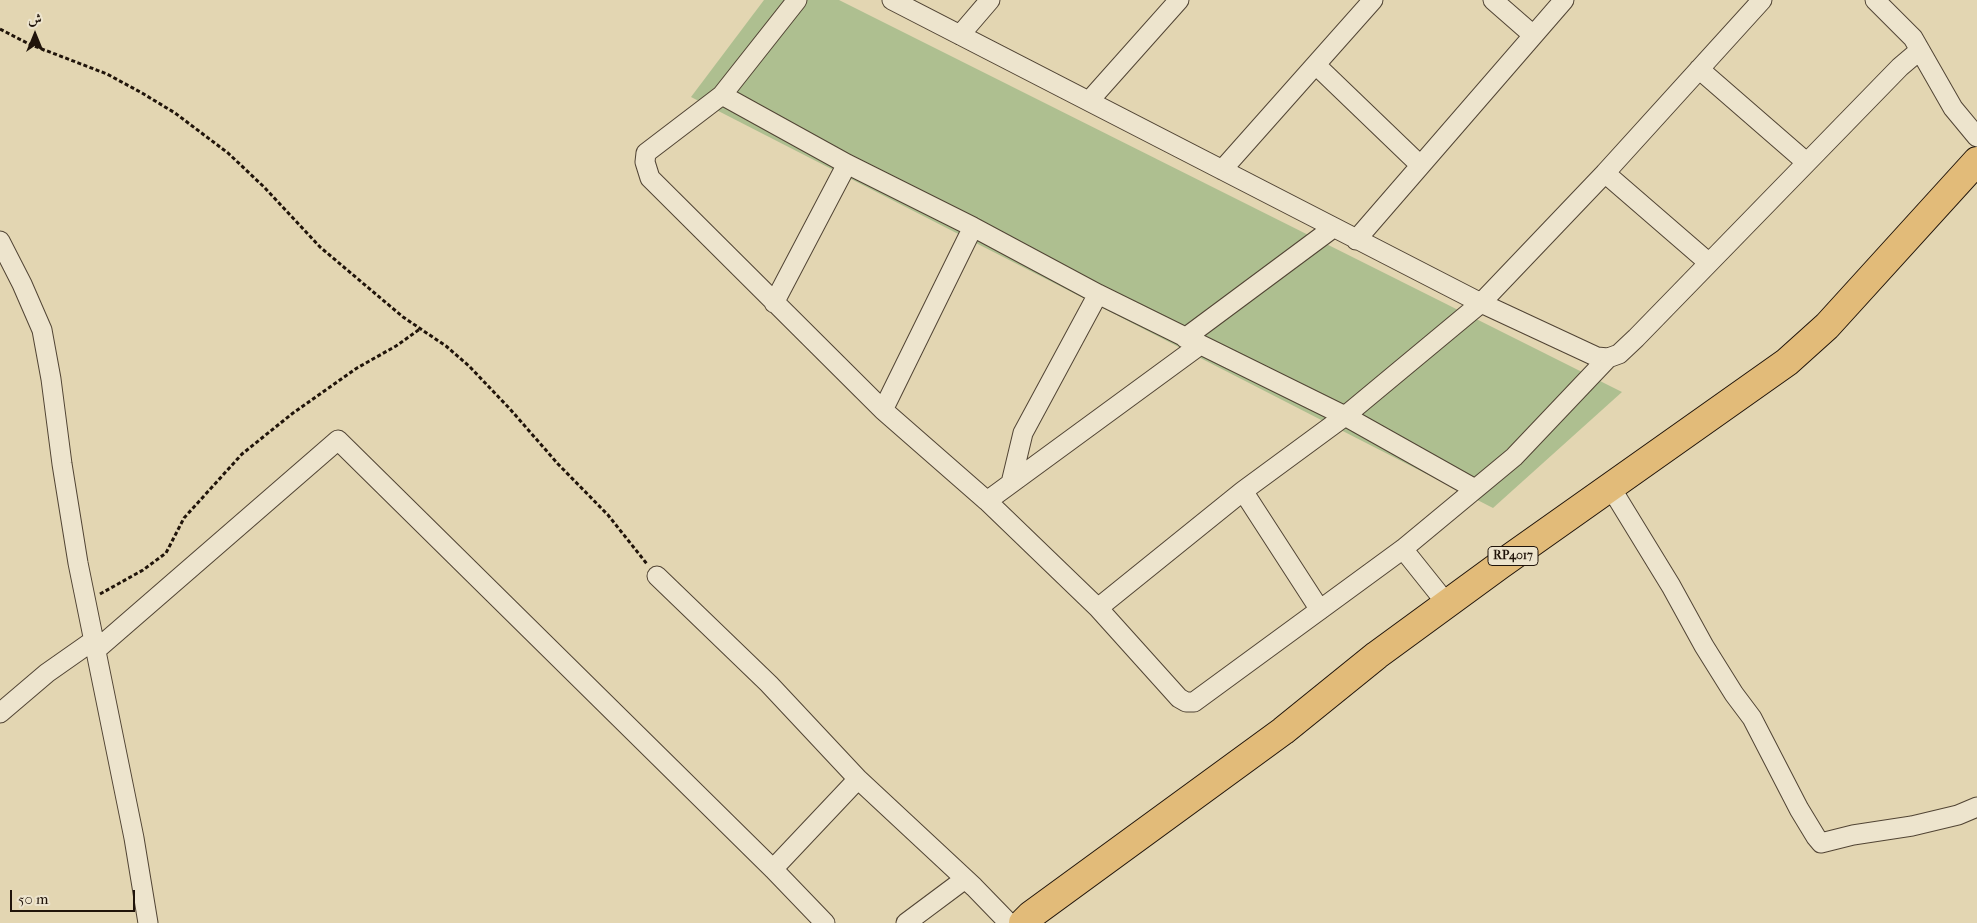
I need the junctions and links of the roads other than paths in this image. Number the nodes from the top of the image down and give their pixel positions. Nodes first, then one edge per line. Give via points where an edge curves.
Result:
1 (798, 0) edge
2 (892, 0) edge
3 (990, 0) edge
4 (1179, 0) edge
5 (1373, 0) edge
6 (1493, 0) edge
7 (1564, 0) edge
8 (1762, 0) edge
9 (1875, 0) edge
10 (960, 35) junction
11 (1533, 35) junction
12 (1920, 50) junction
13 (1316, 65) junction
14 (1699, 69) junction
15 (722, 95) junction
16 (1089, 101) junction
17 (1977, 137) edge
18 (1977, 161) edge
19 (1806, 162) junction
20 (847, 164) junction
21 (1420, 165) junction
22 (1222, 170) junction
23 (1605, 173) junction
24 (973, 227) junction
25 (1333, 228) junction
26 (1356, 240) junction
27 (0, 241) edge
28 (1709, 263) junction
29 (1098, 294) junction
30 (774, 303) junction
31 (1481, 303) junction
32 (1193, 342) junction
33 (1608, 358) junction
34 (883, 410) junction
35 (1345, 416) junction
36 (1011, 483) junction
37 (1611, 488) junction
38 (1475, 489) junction
39 (1243, 491) junction
40 (987, 500) junction
41 (1403, 549) junction
42 (657, 576) road end
43 (1447, 604) junction
44 (1098, 608) junction
45 (1320, 610) junction
46 (95, 645) junction
47 (0, 713) edge
48 (858, 779) junction
49 (1977, 807) edge
50 (773, 869) junction
51 (965, 879) junction
52 (148, 923) edge
53 (825, 923) edge
54 (906, 923) edge
55 (1009, 923) edge
56 (1023, 923) edge

1 - 15 street
2 - 10 street
3 - 10 street
4 - 16 street
5 - 13 street
6 - 11 street
7 - 11 street
8 - 14 street
9 - 12 street via 1913,38
10 - 16 street
11 - 21 street
12 - 17 street via 1953,108
12 - 19 street via 1900,66
13 - 21 street
13 - 22 street
14 - 19 street
14 - 23 street
15 - 20 street
15 - 30 street via 646,153 647,171 654,184
16 - 22 street
18 - 37 main road, RP4017 via 1806,346 1760,383
19 - 28 street
20 - 24 street
20 - 30 street
21 - 26 street
22 - 25 street
23 - 28 street
23 - 31 street
24 - 29 street
24 - 34 street
25 - 26 street
25 - 32 street
26 - 31 street
27 - 46 street via 42,330 65,482
28 - 33 street via 1619,354
29 - 32 street
29 - 36 street via 1023,433
30 - 34 street
31 - 33 street via 1597,357
31 - 35 street
32 - 35 street
32 - 36 street
33 - 38 street via 1514,457
34 - 40 street
35 - 38 street
35 - 39 street
36 - 40 street
37 - 43 main road, RP4017
37 - 49 street via 1714,662 1752,718 1798,809 1821,843 1912,826
38 - 41 street
39 - 44 street
39 - 45 street
40 - 44 street
41 - 43 street
41 - 45 street
42 - 48 street via 769,684
43 - 56 main road, RP4017
44 - 45 street via 1186,702 1194,702
46 - 47 street via 47,673
46 - 50 street via 338,440
46 - 52 street
48 - 50 street
48 - 51 street
50 - 53 street
51 - 54 street
51 - 55 street

